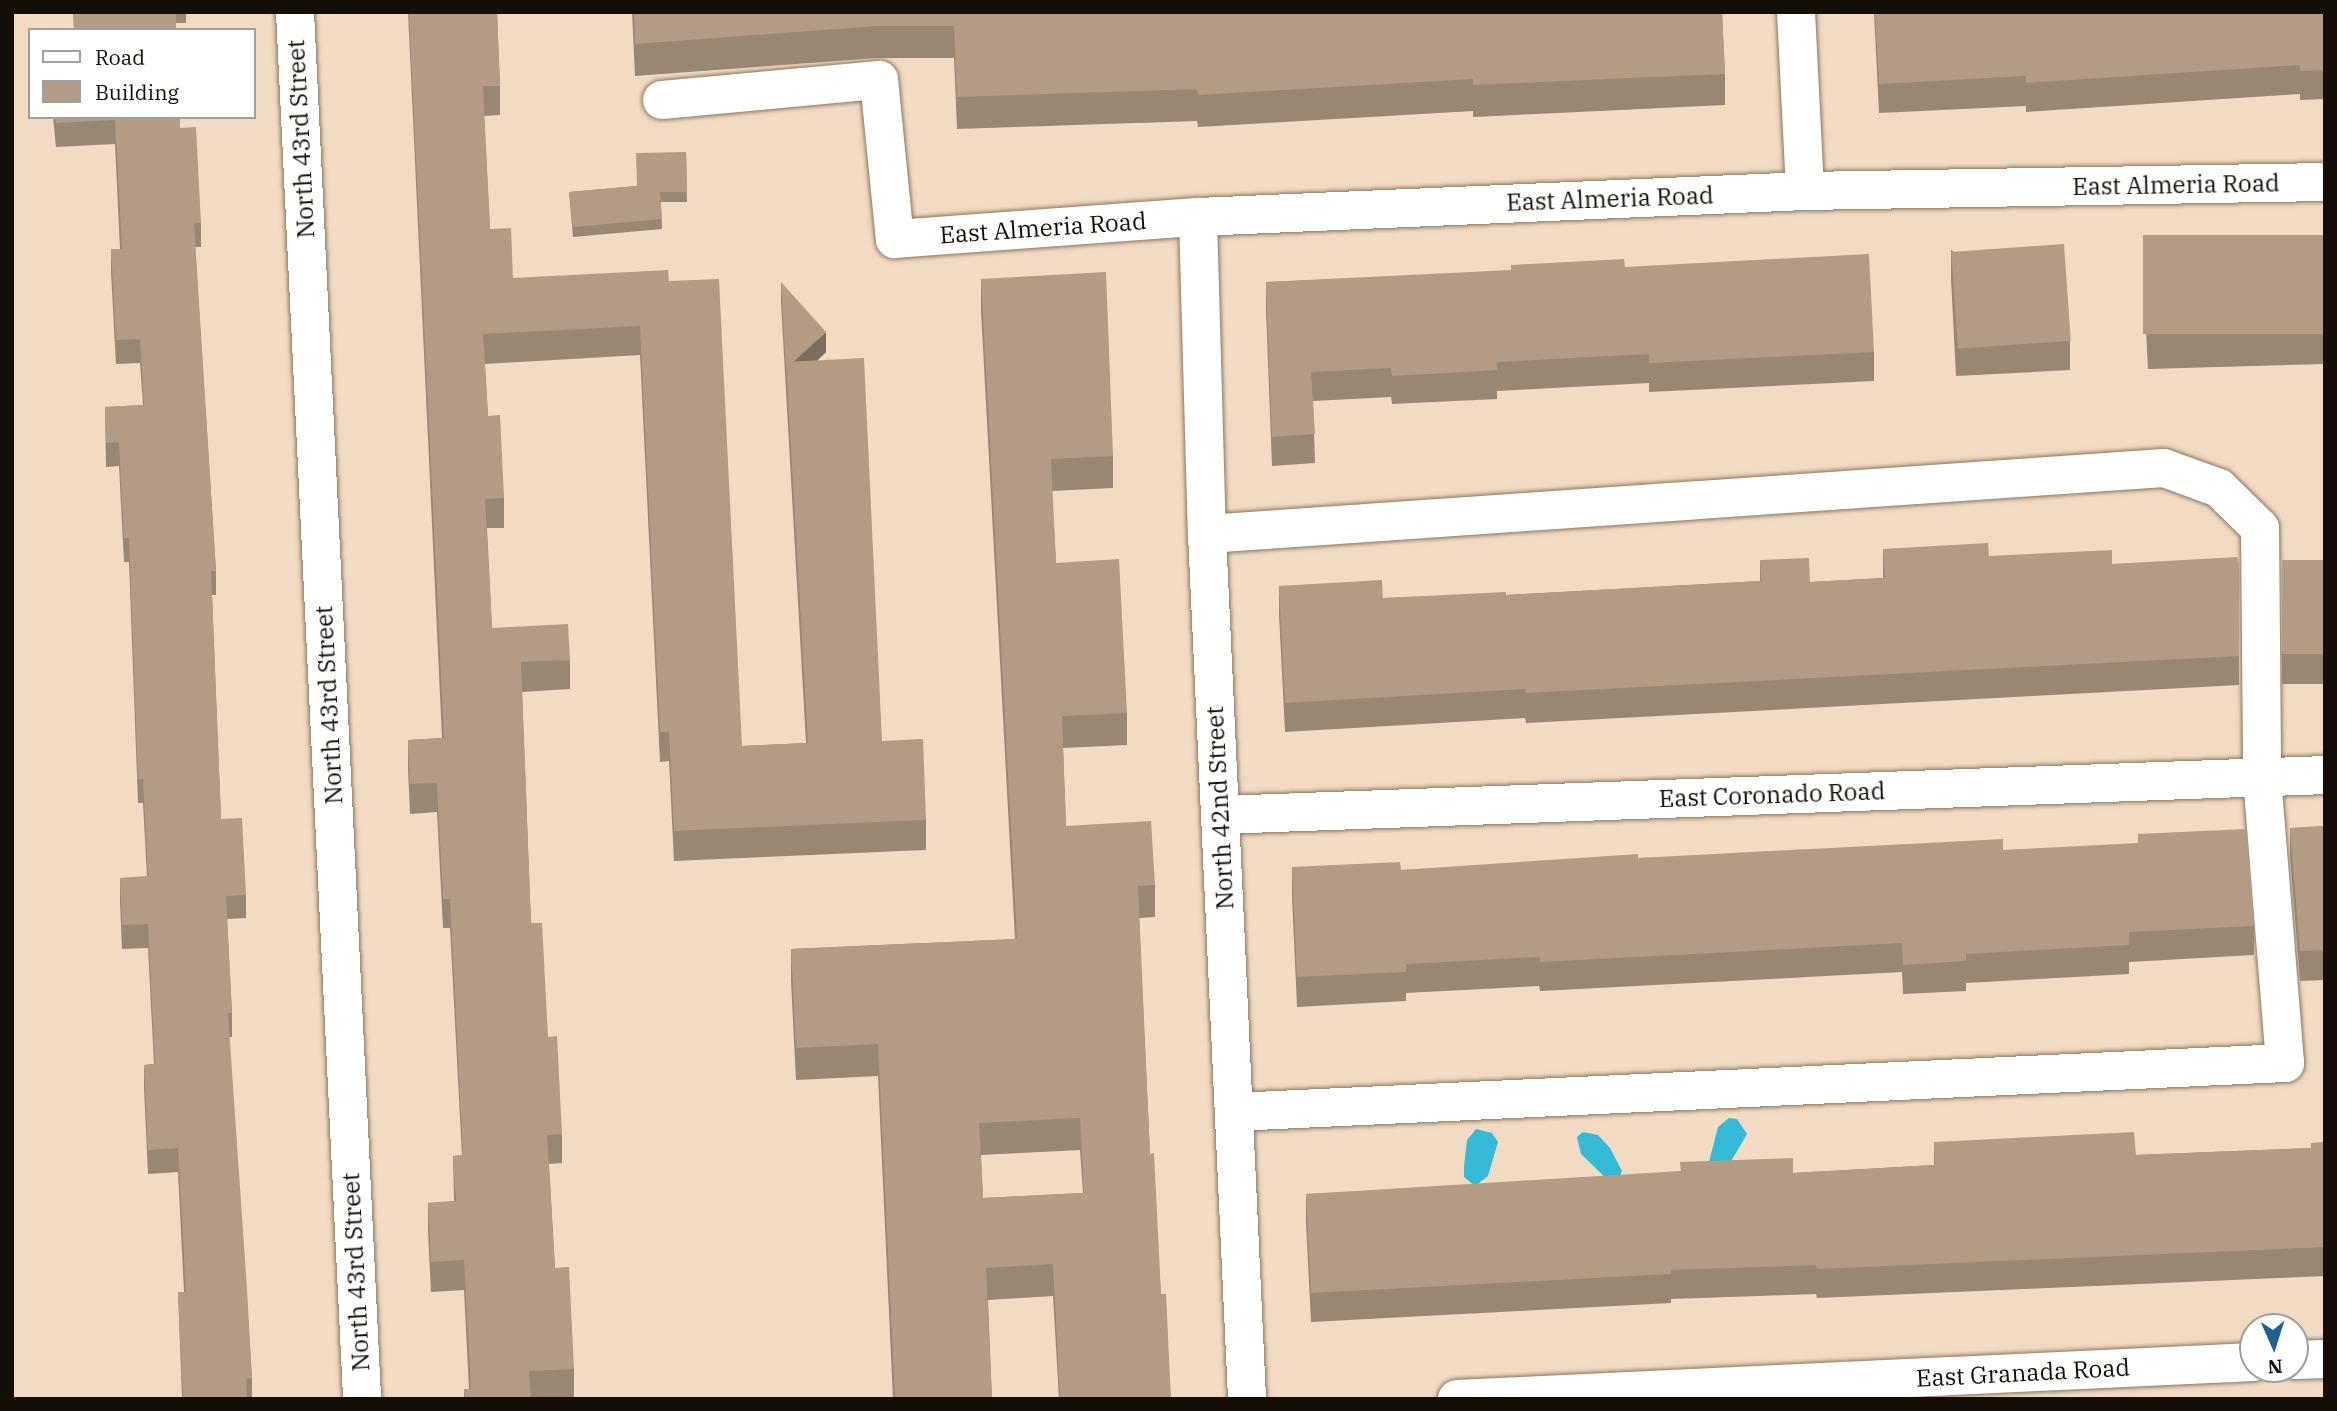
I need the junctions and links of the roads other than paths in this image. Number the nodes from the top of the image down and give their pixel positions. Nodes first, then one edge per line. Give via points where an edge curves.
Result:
1 (295, 12) edge
2 (1796, 12) edge
3 (662, 100) dead end
4 (2325, 182) edge
5 (1805, 191) junction
6 (1198, 217) junction
7 (1207, 534) junction
8 (2325, 775) edge
9 (2262, 777) junction
10 (1220, 816) junction
11 (1234, 1112) junction
12 (2239, 1363) edge
13 (362, 1399) edge
14 (1247, 1399) edge
15 (1457, 1399) edge

1 - 13 street, North 43rd Street
2 - 5 street
3 - 6 street, East Almeria Road via 880,80 895,239
4 - 5 street, East Almeria Road
5 - 6 street, East Almeria Road
6 - 7 street, North 42nd Street
7 - 9 street via 2164,468 2219,488 2260,528
7 - 10 street, North 42nd Street
8 - 9 street, East Coronado Road
9 - 10 street, East Coronado Road
9 - 11 street via 2286,1063
10 - 11 street, North 42nd Street
11 - 14 street, North 42nd Street
12 - 15 street, East Granada Road

